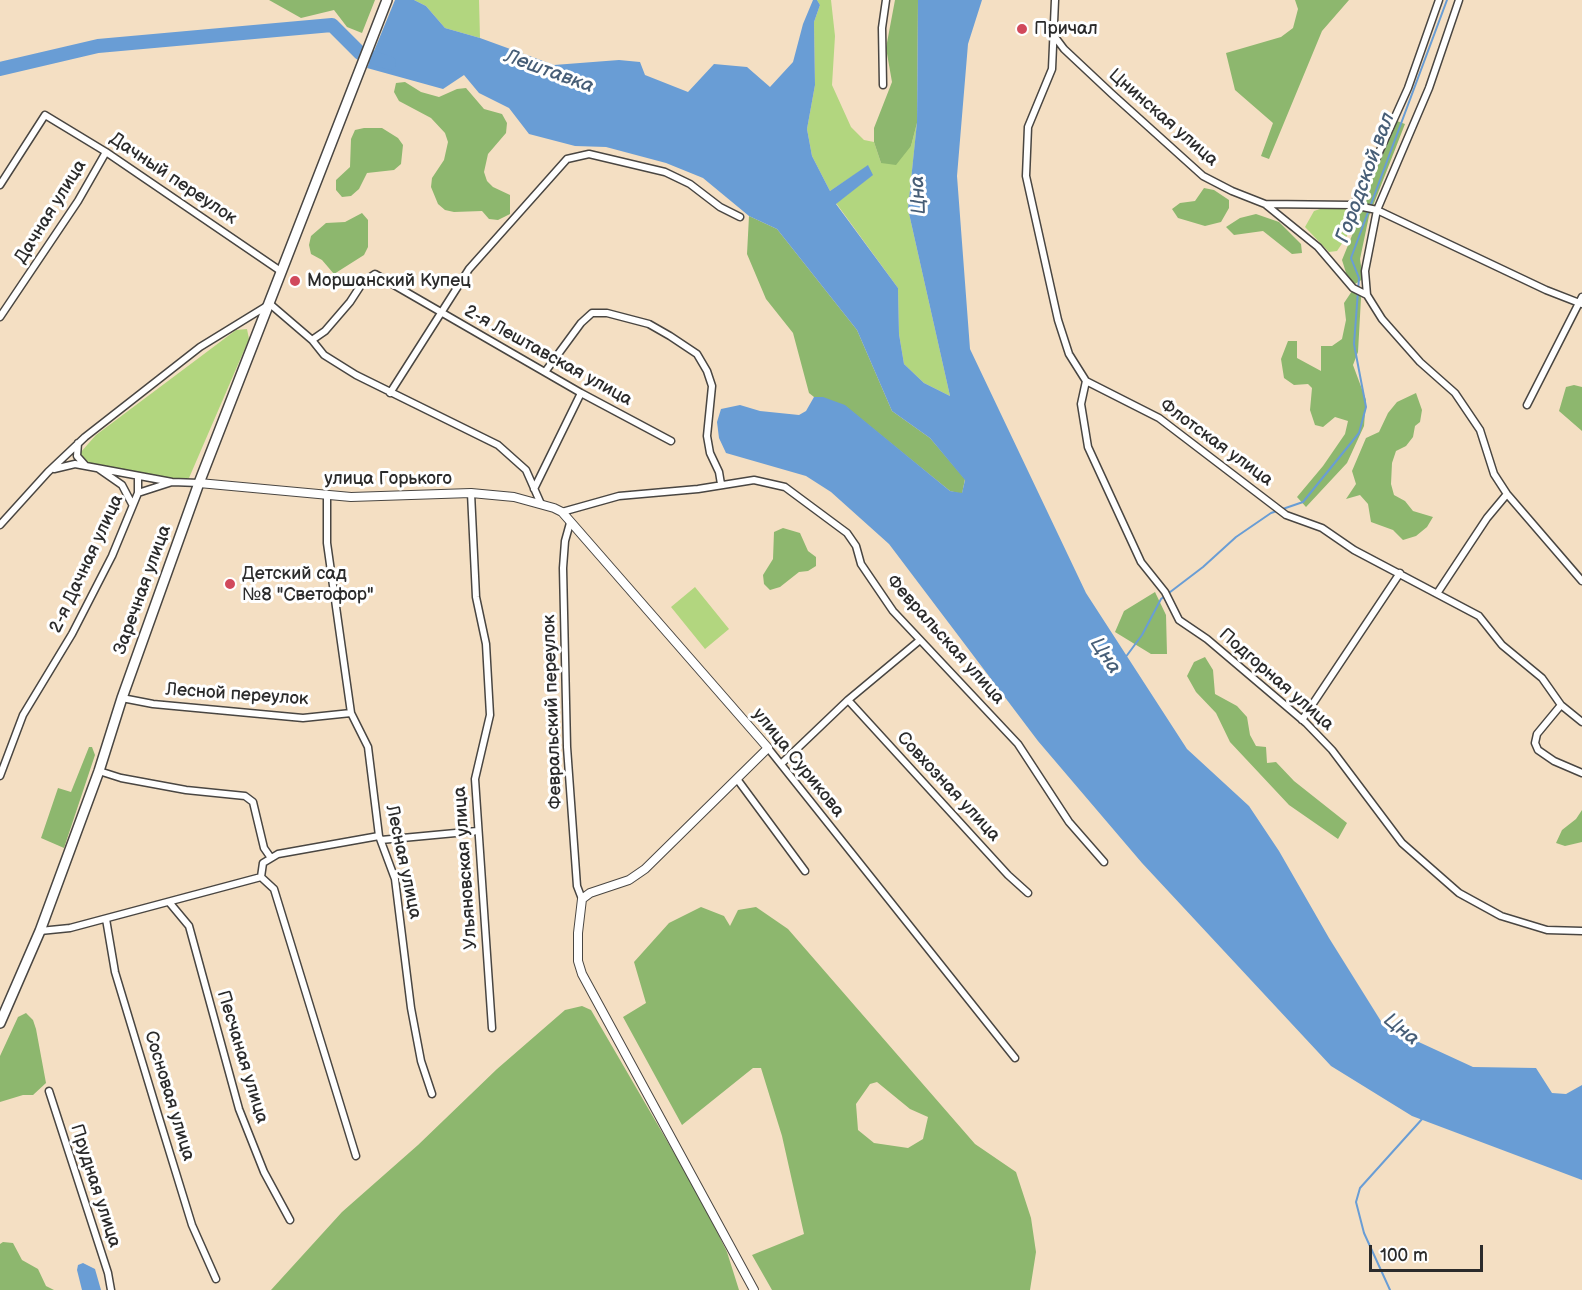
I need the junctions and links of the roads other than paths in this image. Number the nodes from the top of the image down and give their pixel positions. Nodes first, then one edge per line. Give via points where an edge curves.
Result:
1 (387, 0) edge
2 (886, 0) edge
3 (1055, 0) edge
4 (1439, 0) edge
5 (1459, 0) edge
6 (1055, 37) junction
7 (883, 85) dead end
8 (106, 152) junction
9 (0, 185) edge
10 (1265, 204) junction
11 (1353, 205) junction
12 (1374, 209) junction
13 (740, 217) dead end
14 (282, 272) junction
15 (1368, 295) junction
16 (1581, 301) edge
17 (270, 304) junction
18 (441, 313) junction
19 (0, 317) edge
20 (245, 318) junction
21 (262, 324) junction
22 (312, 340) junction
23 (545, 372) junction
24 (1086, 381) junction
25 (390, 393) junction
26 (581, 393) junction
27 (1527, 405) dead end
28 (671, 441) dead end
29 (78, 443) junction
30 (86, 465) junction
31 (96, 467) junction
32 (48, 472) junction
33 (138, 476) junction
34 (172, 482) junction
35 (199, 483) junction
36 (721, 484) junction
37 (534, 489) junction
38 (138, 493) junction
39 (471, 493) junction
40 (1507, 494) junction
41 (327, 495) junction
42 (132, 504) junction
43 (541, 504) junction
44 (562, 512) junction
45 (570, 523) junction
46 (0, 525) edge
47 (1400, 573) junction
48 (1582, 581) edge
49 (1438, 592) junction
50 (920, 640) junction
51 (122, 698) junction
52 (848, 700) junction
53 (1561, 705) junction
54 (351, 713) junction
55 (1302, 720) junction
56 (1582, 722) edge
57 (768, 748) junction
58 (781, 764) junction
59 (99, 771) junction
60 (1582, 772) edge
61 (0, 776) edge
62 (737, 779) junction
63 (477, 831) junction
64 (380, 838) junction
65 (271, 858) junction
66 (1104, 862) dead end
67 (805, 871) dead end
68 (261, 877) junction
69 (1028, 893) dead end
70 (582, 899) junction
71 (170, 902) junction
72 (106, 918) junction
73 (40, 931) junction
74 (1582, 931) edge
75 (0, 1023) edge
76 (492, 1028) dead end
77 (1016, 1058) dead end
78 (49, 1091) dead end
79 (432, 1094) dead end
80 (356, 1156) dead end
81 (290, 1220) dead end
82 (216, 1279) dead end
83 (111, 1290) edge
84 (754, 1290) edge

1 - 14 main road
2 - 7 street via 882,28
3 - 6 street
4 - 11 street via 1408,88
5 - 12 street via 1429,88
6 - 10 street, Цнинская улица via 1203,176
6 - 24 street via 1052,69 1028,127 1026,176 1058,320 1069,354
8 - 9 street, Дачный переулок via 45,116
8 - 14 street, Дачный переулок
8 - 19 street, Дачная улица
10 - 11 street, Цнинская улица
10 - 15 street, Цнинская улица via 1318,247 1353,288
11 - 12 street, Цнинская улица
12 - 15 street via 1365,271
12 - 16 street, Цнинская улица via 1537,285
13 - 18 street via 665,172 589,154 577,155 567,159 502,229 469,269
14 - 17 main road
15 - 40 street, Цнинская улица via 1389,328 1455,393 1480,430 1494,474
16 - 27 street
17 - 20 street
17 - 21 main road
17 - 22 street
18 - 22 street, 2-я Лештавская улица via 380,276 369,276 325,331
18 - 23 street, 2-я Лештавская улица
18 - 25 street
20 - 21 street
20 - 29 street via 200,347
21 - 35 main road, Заречная улица
22 - 25 street via 324,355
23 - 26 street, 2-я Лештавская улица
23 - 36 street via 592,313 608,313 649,324 670,336 697,354 707,371 712,386 707,436
24 - 47 street, Флотская улица via 1160,418 1284,513 1322,528 1354,550
24 - 55 street, Подгорная улица via 1081,404 1088,447 1141,562 1165,592 1179,620
25 - 37 street via 498,445 526,470
26 - 28 street, 2-я Лештавская улица
26 - 37 street
29 - 30 street via 77,456
29 - 32 street
30 - 31 street
30 - 32 street via 67,464
31 - 33 street
31 - 42 street via 122,485
32 - 46 street
33 - 34 street
33 - 38 street
34 - 35 street
34 - 38 street
35 - 41 street, улица Горького
35 - 51 main road, Заречная улица
36 - 44 street, Февральская улица via 619,496
36 - 50 street, Февральская улица via 770,481 785,487 835,523 852,540 874,585
37 - 43 street
38 - 42 street, 2-я Дачная улица
39 - 41 street, улица Горького
39 - 43 street, улица Горького
39 - 63 street, Ульяновская улица via 476,597 486,644 490,715 475,779
40 - 48 street, Цнинская улица
40 - 49 street
41 - 54 street, Лесная улица via 327,543
42 - 61 street, 2-я Дачная улица via 112,556 72,634 23,715
43 - 44 street
44 - 45 street, улица Сурикова
45 - 57 street, улица Сурикова
45 - 70 street, Февральский переулок via 563,568 567,747 577,886
47 - 49 street, Флотская улица
47 - 55 street
49 - 53 street, Флотская улица via 1479,616 1502,645 1542,678
50 - 52 street
50 - 66 street, Февральская улица via 990,710 1018,744 1069,822
51 - 54 street, Лесной переулок via 303,718
51 - 59 main road, Заречная улица
52 - 58 street
52 - 69 street, Совхозная улица
53 - 56 street, Флотская улица
53 - 60 street via 1537,734 1538,750
54 - 64 street, Лесная улица via 368,747
55 - 74 street, Подгорная улица via 1332,750 1402,843 1459,893 1501,916 1547,930
57 - 58 street, улица Сурикова
57 - 62 street
58 - 77 street, улица Сурикова
59 - 65 street via 186,790 245,796 253,802 264,848
59 - 73 main road, Заречная улица
62 - 67 street
62 - 70 street via 645,869
63 - 64 street
63 - 76 street, Ульяновская улица
64 - 65 street
64 - 79 street, Лесная улица via 395,879 411,1008
65 - 68 street via 263,862
68 - 71 street
68 - 80 street via 274,889
70 - 84 street via 578,960 582,974
71 - 72 street
71 - 81 street, Песчаная улица via 189,926 239,1109 264,1172
72 - 73 street
72 - 82 street, Сосновая улица via 115,972 160,1121 192,1225
73 - 75 main road, Заречная улица
78 - 83 street, Прудная улица

